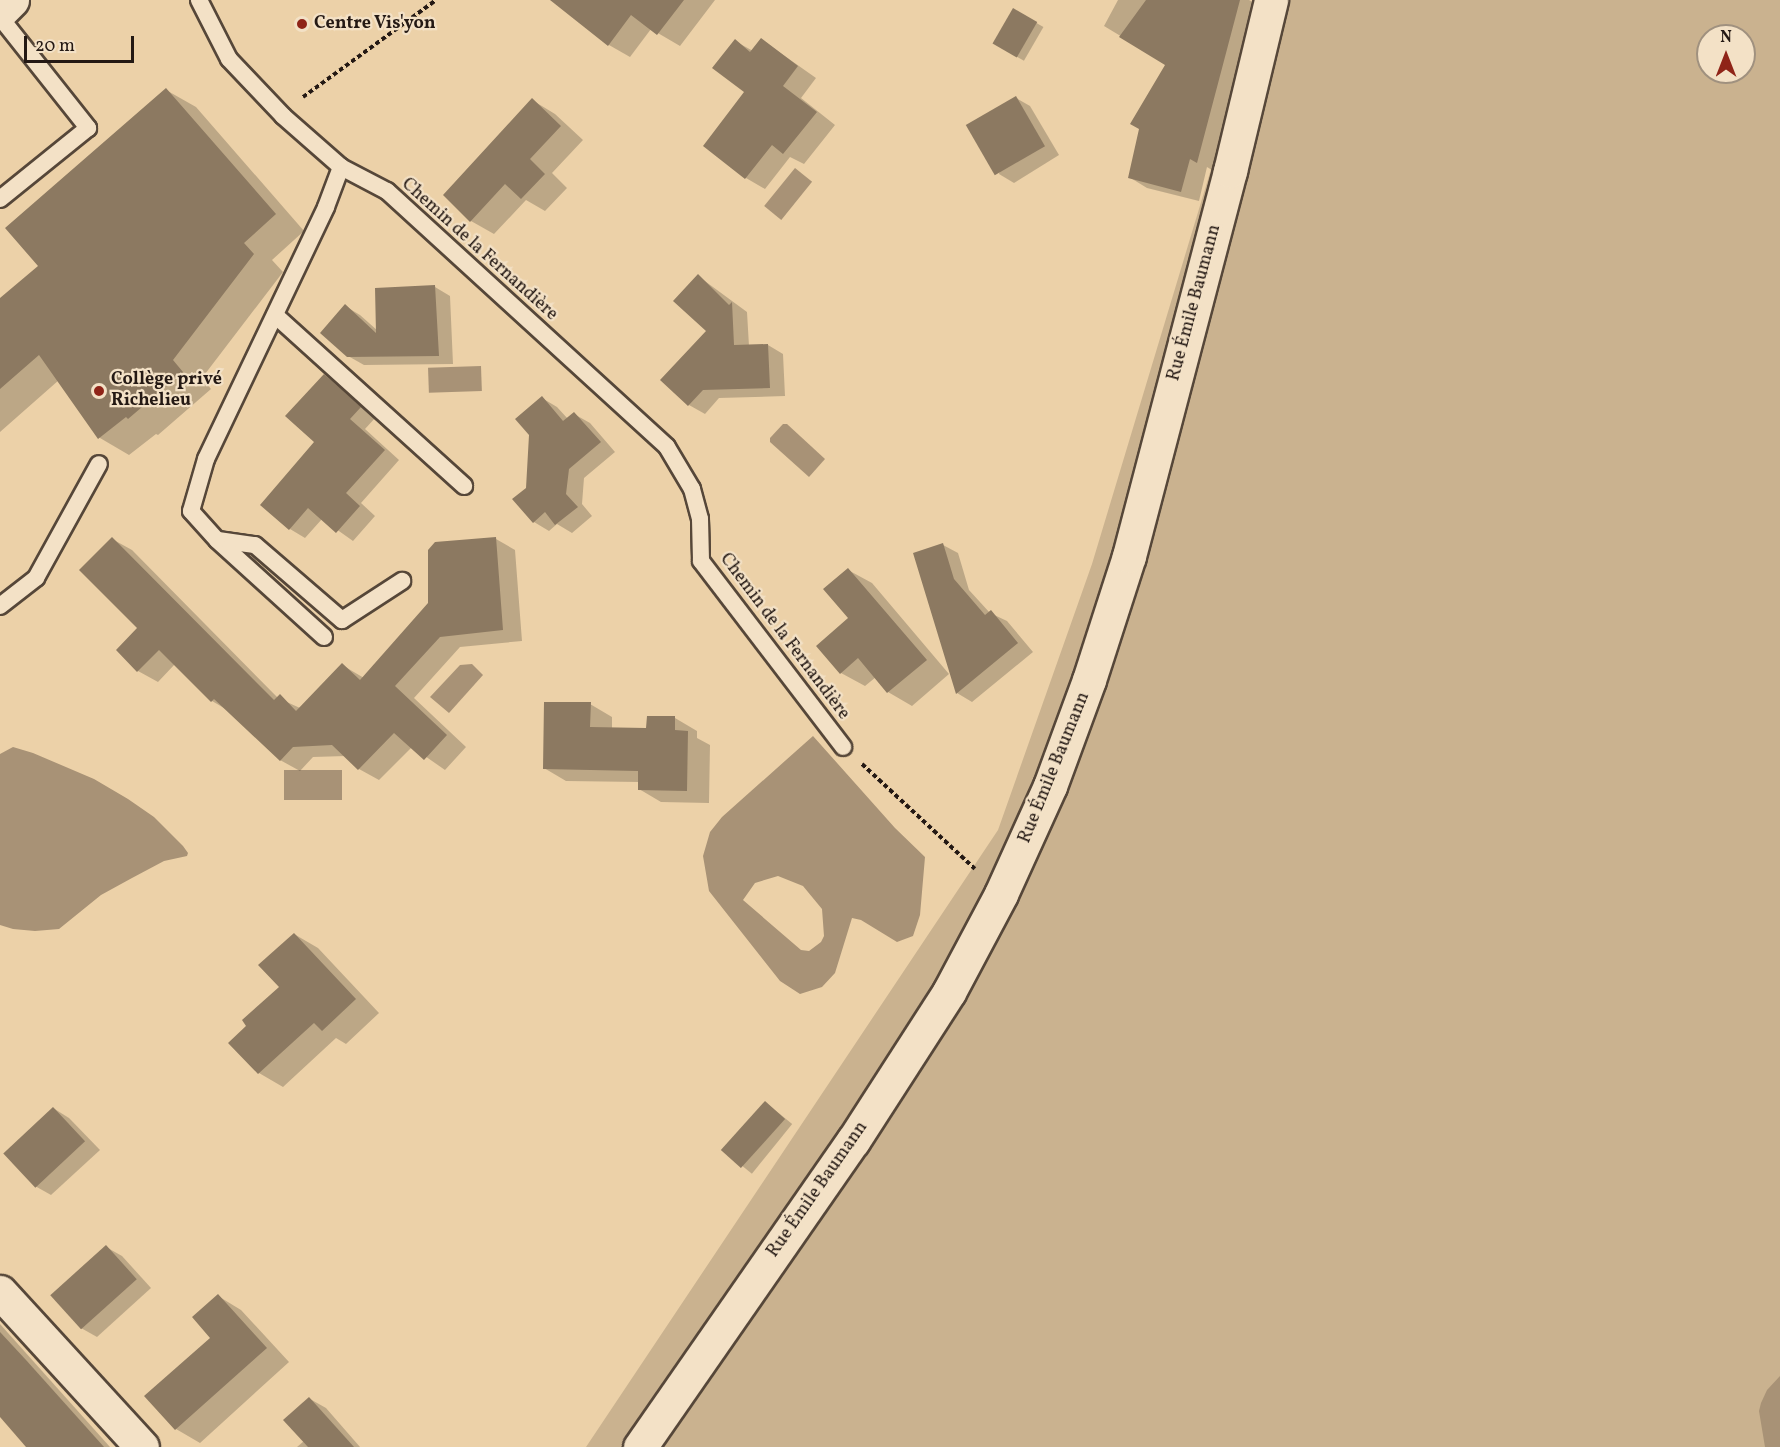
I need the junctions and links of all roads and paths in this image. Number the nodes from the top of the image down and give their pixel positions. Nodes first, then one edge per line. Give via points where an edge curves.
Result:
1 (12, 0) edge
2 (199, 0) edge
3 (436, 0) edge
4 (1271, 0) edge
5 (0, 12) edge
6 (0, 16) edge
7 (283, 116) junction
8 (341, 167) junction
9 (0, 199) edge
10 (274, 315) junction
11 (99, 464) dead end
12 (464, 486) dead end
13 (217, 540) junction
14 (402, 581) dead end
15 (0, 606) edge
16 (324, 637) dead end
17 (843, 747) joint
18 (1001, 894) junction
19 (0, 1292) edge
20 (142, 1447) edge
21 (640, 1447) edge

1 - 5 street
2 - 7 lane, Chemin de la Fernandière via 229,59
3 - 7 path via 314,87
4 - 18 street, Rue Émile Baumann via 1129,556 1050,786
6 - 9 lane via 88,128
7 - 8 lane, Chemin de la Fernandière
8 - 10 lane
8 - 17 lane, Chemin de la Fernandière via 387,191 666,447 693,489 700,519 701,561
10 - 12 lane
10 - 13 lane via 206,459 191,511
11 - 15 lane via 36,578
13 - 14 lane via 255,545 342,620
13 - 16 lane
17 - 18 path, Chemin de la Fernandière
18 - 21 street, Rue Émile Baumann via 949,992 853,1141
19 - 20 street

